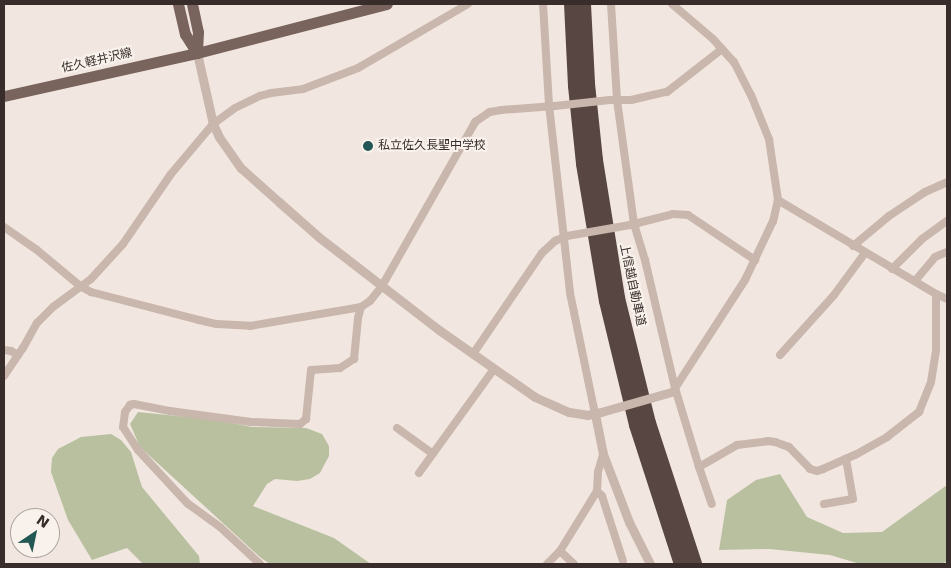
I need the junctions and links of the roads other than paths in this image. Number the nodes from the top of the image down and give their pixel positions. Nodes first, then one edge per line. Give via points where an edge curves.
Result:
1 (178, 4) edge
2 (192, 4) edge
3 (387, 4) edge
4 (468, 4) edge
5 (543, 4) edge
6 (611, 4) edge
7 (672, 4) edge
8 (574, 5) edge
9 (722, 49) junction
10 (197, 53) junction
11 (4, 96) edge
12 (614, 100) junction
13 (552, 105) junction
14 (213, 124) junction
15 (947, 182) edge
16 (778, 200) junction
17 (947, 220) edge
18 (632, 225) junction
19 (4, 226) edge
20 (565, 236) junction
21 (853, 246) junction
22 (947, 252) edge
23 (865, 253) junction
24 (755, 260) junction
25 (892, 268) junction
26 (915, 281) junction
27 (80, 286) junction
28 (382, 286) junction
29 (936, 294) junction
30 (947, 299) edge
31 (361, 307) junction
32 (4, 350) edge
33 (473, 354) junction
34 (18, 355) junction
35 (780, 355) dead end
36 (494, 369) junction
37 (4, 376) edge
38 (673, 390) junction
39 (598, 413) junction
40 (397, 428) dead end
41 (433, 454) junction
42 (603, 454) junction
43 (846, 459) junction
44 (699, 467) junction
45 (419, 473) dead end
46 (597, 491) junction
47 (712, 504) dead end
48 (824, 504) dead end
49 (560, 551) junction
50 (623, 561) dead end
51 (260, 564) edge
52 (547, 564) edge
53 (574, 564) edge
54 (650, 564) edge
55 (681, 564) edge
56 (695, 564) edge

1 - 10 main road via 185,34
2 - 10 main road via 198,32
3 - 10 main road, 佐久軽井沢線
4 - 14 street via 358,68 303,89 260,96 234,108
5 - 13 street
6 - 12 street
7 - 9 street
8 - 55 highway, 上信越自動車道 via 575,86 583,164 606,301 636,424
8 - 56 highway, 上信越自動車道 via 618,298 649,423
9 - 12 street via 666,92 631,100
9 - 16 street via 734,62 762,120 769,139
10 - 11 main road, 佐久軽井沢線
10 - 14 street
12 - 13 street, bridge
12 - 18 street
13 - 20 street
13 - 28 street via 490,112 475,122
14 - 27 street via 166,180 123,244
14 - 28 street via 226,150 241,168 320,238
15 - 21 street via 889,216
16 - 21 street
16 - 24 street
17 - 25 street
18 - 20 street, bridge
18 - 24 street via 673,214 688,215
18 - 38 street via 645,260
19 - 27 street
20 - 33 street via 542,253
20 - 39 street via 570,294
21 - 23 street
22 - 26 street via 935,257
23 - 25 street
23 - 35 street
24 - 38 street via 736,295
25 - 26 street
26 - 29 street
27 - 31 street via 131,304 217,324 250,326
27 - 34 street via 37,323
28 - 31 street
28 - 33 street
29 - 30 street
29 - 43 street via 935,367 919,412 887,437
31 - 51 street via 354,359 340,368 311,370 306,419 300,424 251,422 134,404 125,412 123,427 138,450 188,504 220,527
32 - 34 street
33 - 36 street
34 - 37 street
36 - 39 street via 558,409 579,414
36 - 41 street
38 - 39 street, bridge
38 - 44 street
39 - 42 street
40 - 41 street
41 - 45 street
42 - 46 street
42 - 54 street via 628,522
43 - 44 street via 817,471 805,466 796,452 782,444 753,442 737,445
43 - 48 street via 853,499
44 - 47 street
46 - 49 street
46 - 50 street via 602,496
49 - 52 street
49 - 53 street

